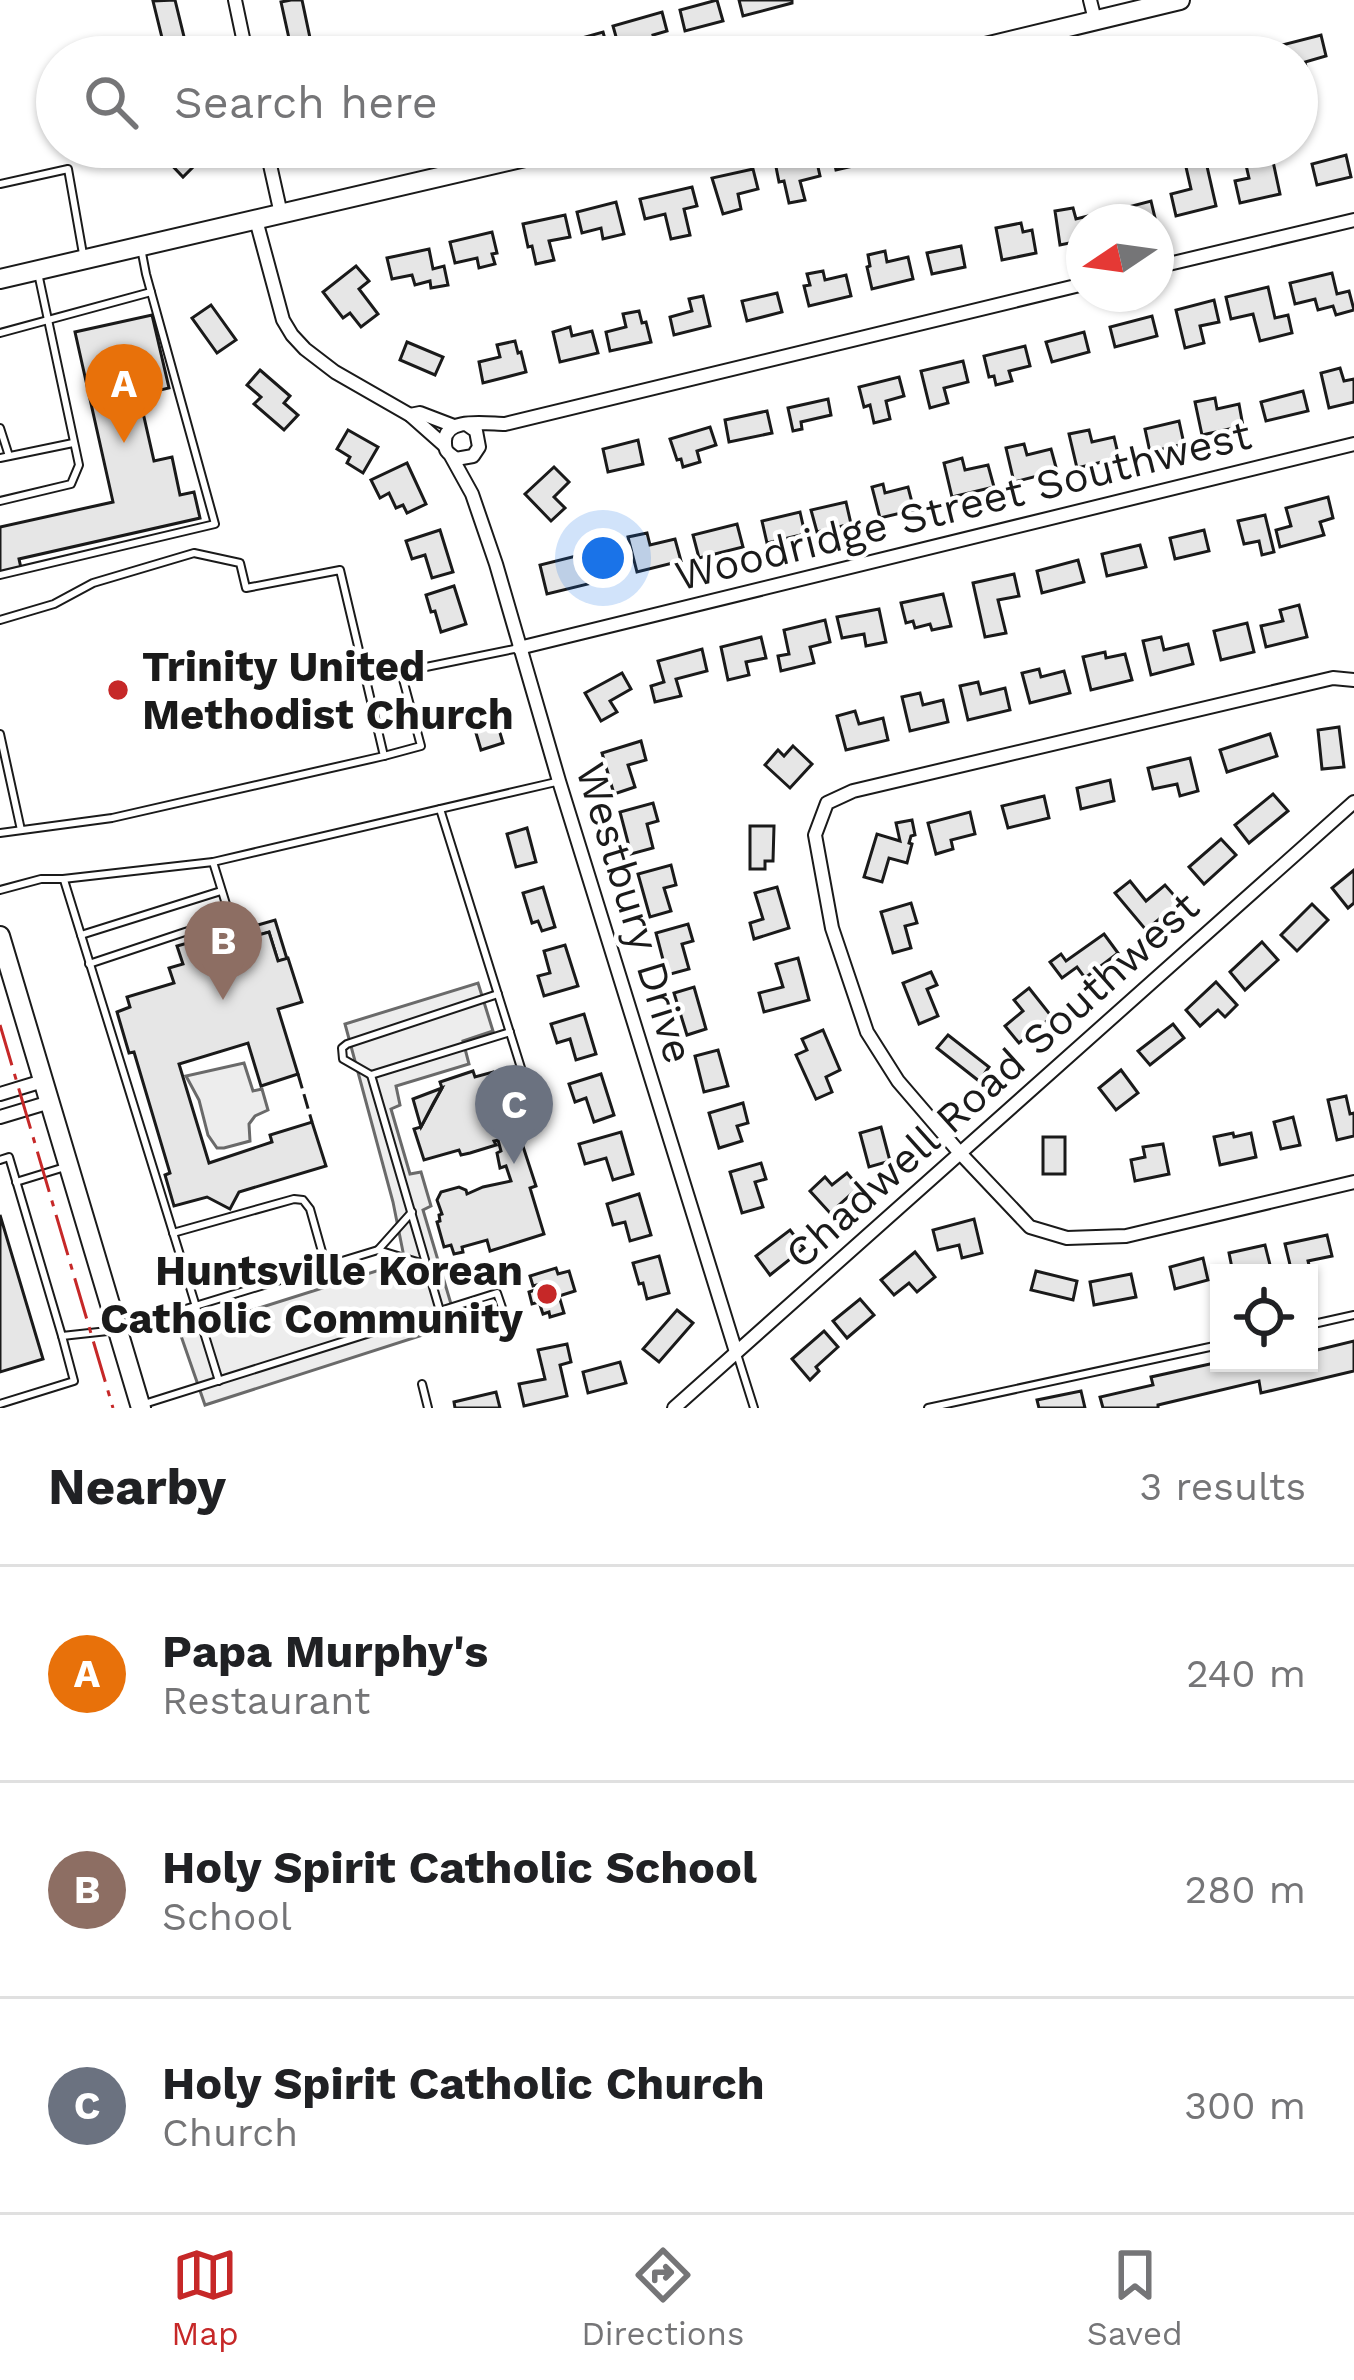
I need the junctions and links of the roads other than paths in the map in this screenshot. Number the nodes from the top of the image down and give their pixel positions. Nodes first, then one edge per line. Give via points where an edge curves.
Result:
1 (235, 0) edge
2 (1090, 0) edge
3 (1180, 0) edge
4 (1095, 20) junction
5 (243, 36) edge
6 (1030, 36) edge
7 (271, 168) edge
8 (478, 168) edge
9 (0, 184) edge
10 (281, 214) junction
11 (256, 220) junction
12 (1354, 220) edge
13 (141, 246) junction
14 (84, 258) junction
15 (1174, 263) edge
16 (37, 270) junction
17 (0, 279) edge
18 (1066, 288) edge
19 (151, 292) junction
20 (48, 322) junction
21 (0, 333) edge
22 (410, 415) junction
23 (505, 424) junction
24 (460, 425) junction
25 (0, 428) edge
26 (75, 442) junction
27 (1354, 444) edge
28 (448, 451) junction
29 (476, 452) junction
30 (4, 457) edge
31 (472, 494) junction
32 (0, 501) edge
33 (0, 574) edge
34 (0, 620) edge
35 (519, 647) junction
36 (401, 672) junction
37 (367, 679) junction
38 (1354, 680) edge
39 (0, 734) edge
40 (384, 756) junction
41 (559, 781) junction
42 (1354, 802) edge
43 (440, 809) junction
44 (21, 830) junction
45 (0, 833) edge
46 (213, 862) junction
47 (63, 879) junction
48 (0, 890) edge
49 (221, 891) junction
50 (80, 935) junction
51 (0, 936) edge
52 (89, 964) junction
53 (498, 994) junction
54 (510, 1032) junction
55 (370, 1076) junction
56 (44, 1081) junction
57 (0, 1094) edge
58 (50, 1102) junction
59 (532, 1102) dead end
60 (0, 1117) edge
61 (959, 1152) junction
62 (0, 1160) edge
63 (68, 1166) junction
64 (16, 1182) junction
65 (1354, 1182) edge
66 (412, 1212) junction
67 (173, 1233) junction
68 (378, 1250) junction
69 (424, 1264) junction
70 (326, 1266) junction
71 (195, 1306) junction
72 (440, 1311) junction
73 (1354, 1315) edge
74 (1318, 1323) edge
75 (508, 1328) dead end
76 (117, 1330) junction
77 (62, 1336) junction
78 (1210, 1347) edge
79 (736, 1352) junction
80 (219, 1381) junction
81 (422, 1384) dead end
82 (0, 1403) edge
83 (137, 1407) edge
84 (428, 1408) edge
85 (674, 1408) edge
86 (754, 1408) edge
87 (928, 1408) edge

1 - 5 street
2 - 4 street
3 - 4 main road
4 - 6 main road
7 - 10 street
8 - 10 main road
9 - 14 lane via 68,169
10 - 11 main road
11 - 13 main road
11 - 22 street, Westbury Drive via 292,335 335,372
12 - 15 street
13 - 14 main road
13 - 19 lane
14 - 16 main road
16 - 17 main road
16 - 20 lane
18 - 23 street
19 - 20 lane
19 - 33 lane via 214,524
20 - 21 lane
20 - 26 lane
22 - 24 street, Westbury Drive
22 - 28 street, Westbury Drive
23 - 24 street, Westbury Drive
23 - 29 street
24 - 28 street via 446,434
24 - 29 street via 476,430
25 - 30 lane
26 - 30 lane
26 - 32 lane via 80,465 71,484
27 - 35 street, Woodridge Street Southwest
28 - 29 street via 462,460
28 - 31 street, Westbury Drive
29 - 31 street, Westbury Drive
31 - 35 street, Westbury Drive
34 - 37 lane via 194,554 240,563 246,588 340,570
35 - 36 lane
35 - 41 street, Westbury Drive
36 - 37 lane
36 - 40 lane via 422,746
37 - 40 lane
38 - 61 street via 1333,678 827,803 814,835 832,928 867,1032
39 - 44 lane
40 - 44 lane via 112,818
41 - 43 lane
41 - 79 street, Westbury Drive
42 - 61 street, Chadwell Road Southwest
43 - 46 lane
43 - 53 lane
44 - 45 lane
46 - 47 lane
46 - 49 lane
47 - 48 lane
47 - 50 lane
49 - 50 lane
49 - 52 lane via 230,917
50 - 52 lane
51 - 56 main road
52 - 67 lane
53 - 54 lane
53 - 55 lane via 346,1044 344,1059
54 - 55 lane
54 - 59 lane
55 - 66 lane
56 - 57 street
56 - 58 main road
58 - 60 street
58 - 63 main road
61 - 65 street via 1030,1227 1067,1238 1126,1236
61 - 79 street, Chadwell Road Southwest
62 - 64 lane via 9,1157
63 - 64 lane
63 - 76 main road
64 - 77 lane
66 - 68 lane
66 - 69 lane
67 - 70 lane via 303,1200
67 - 71 lane
68 - 69 lane
68 - 70 lane
69 - 72 lane
70 - 71 lane
71 - 76 lane
71 - 80 lane
72 - 75 lane via 497,1293
72 - 80 lane
73 - 74 lane
76 - 77 lane
76 - 83 main road
77 - 82 lane via 74,1381
78 - 87 lane
79 - 85 street, Chadwell Road Southwest
79 - 86 lane
80 - 83 lane
81 - 84 lane

